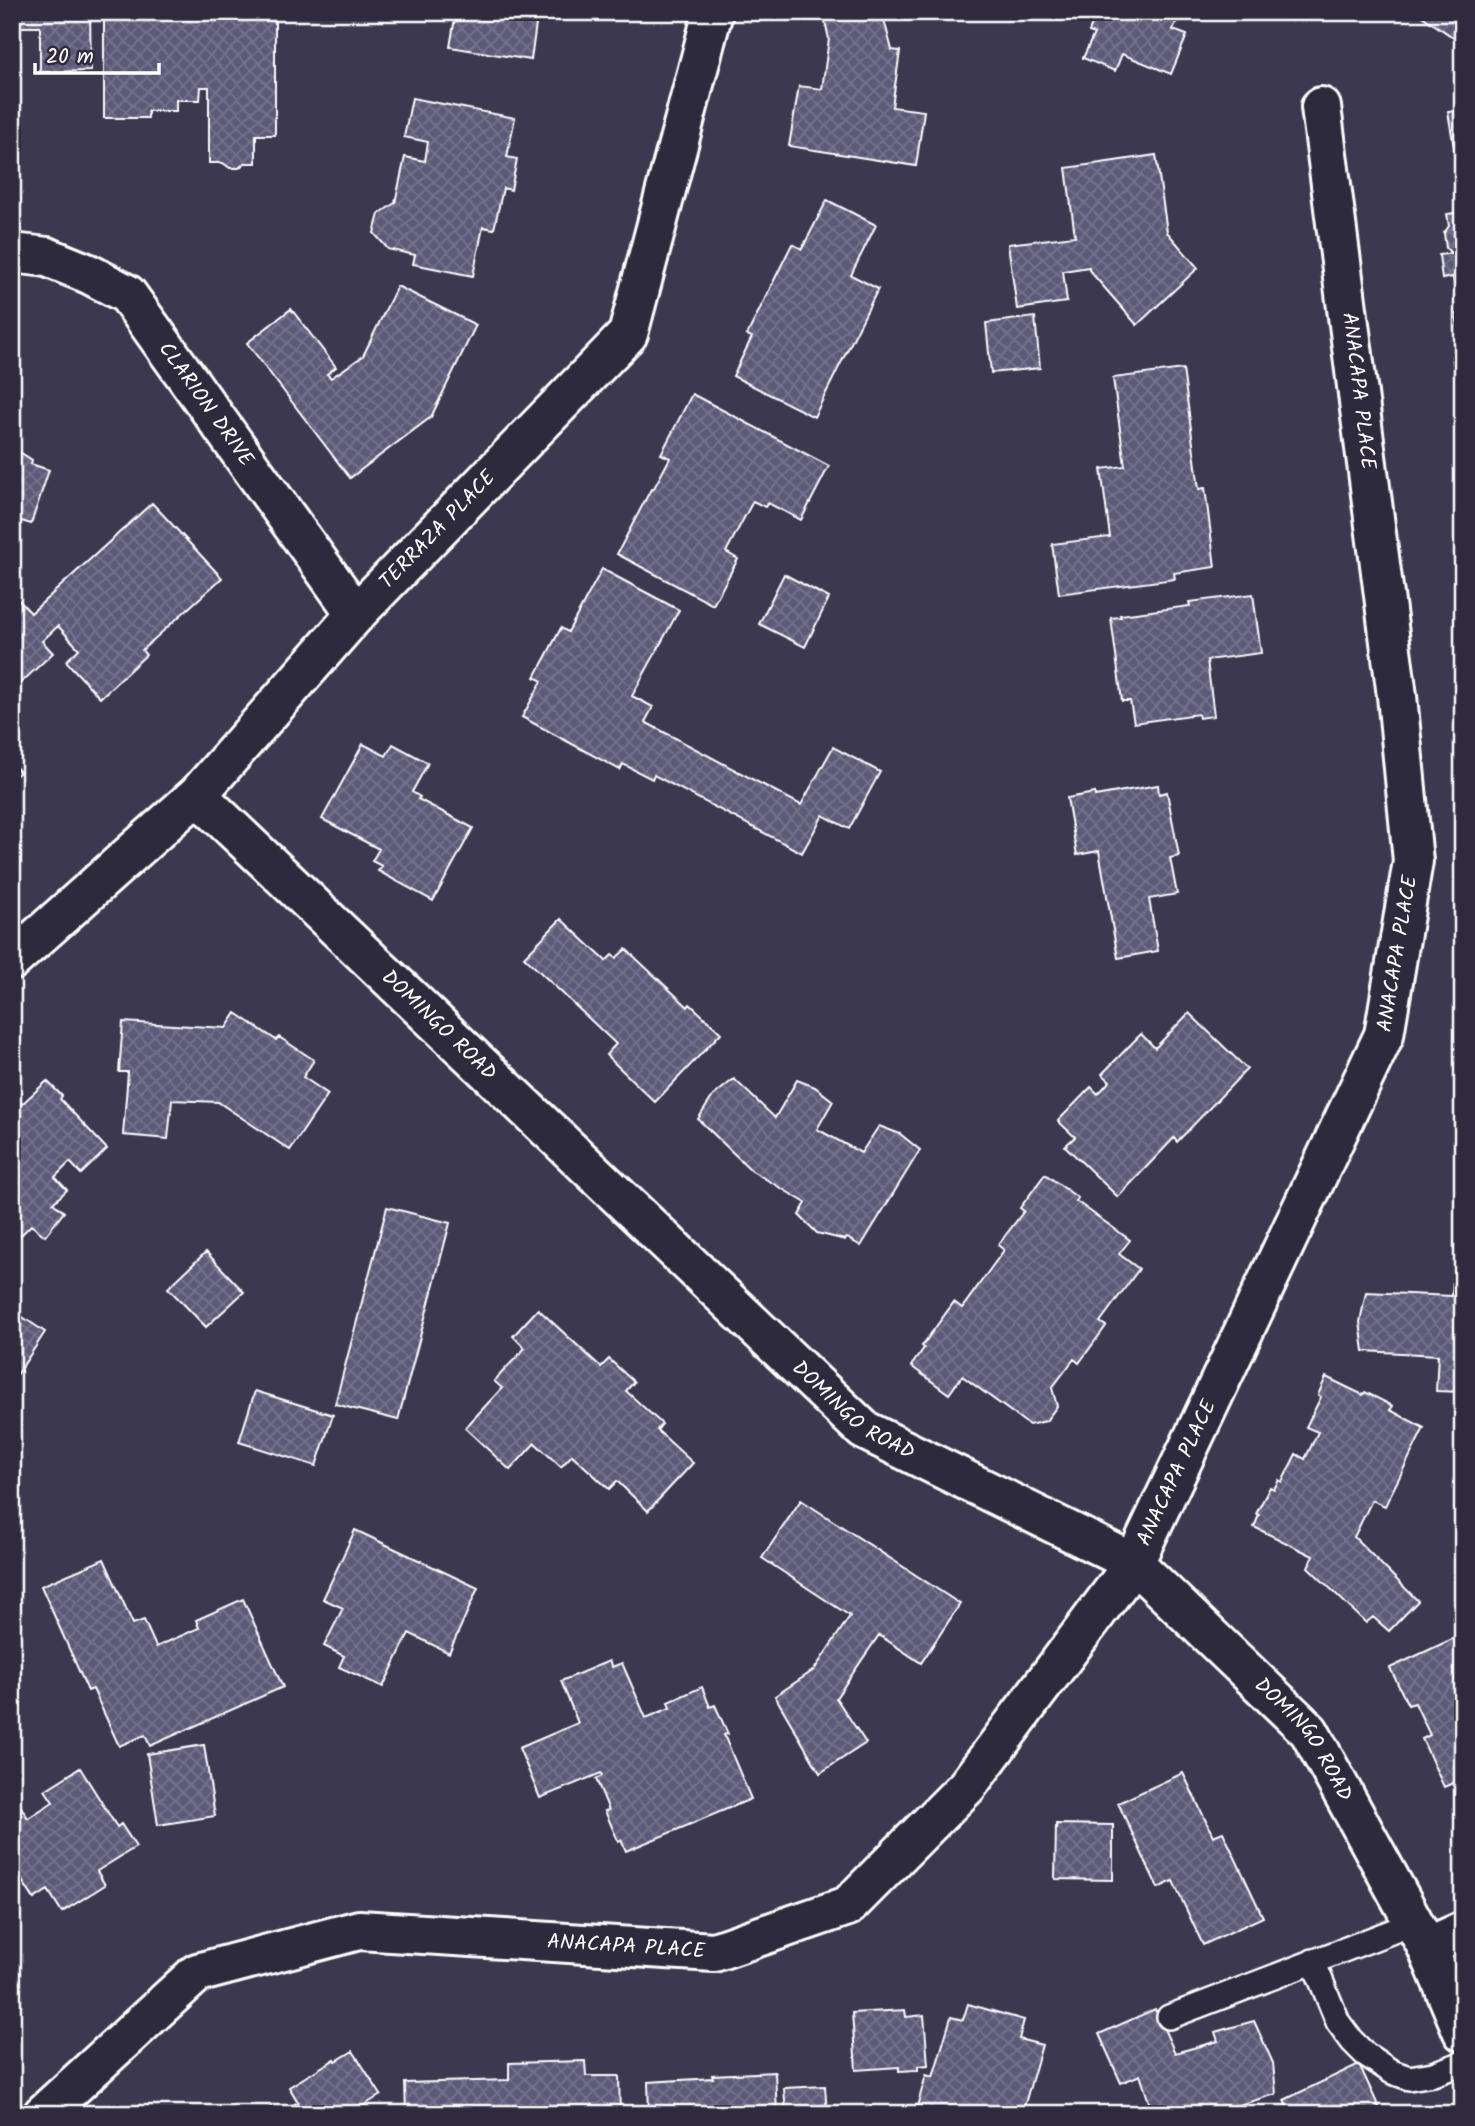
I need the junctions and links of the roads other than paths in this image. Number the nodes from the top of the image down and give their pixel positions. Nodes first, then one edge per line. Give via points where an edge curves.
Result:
1 (713, 12) edge
2 (1321, 107) dead end
3 (12, 253) edge
4 (356, 614) junction
5 (197, 795) junction
6 (12, 960) edge
7 (1134, 1563) junction
8 (1463, 1931) edge
9 (1421, 1935) junction
10 (1313, 1961) junction
11 (1169, 2017) dead end
12 (1463, 2032) edge
13 (1463, 2063) edge
14 (43, 2114) edge

1 - 4 street, TERRAZA PLACE via 628,334
2 - 7 street, ANACAPA PLACE via 1397,696 1413,861 1384,1035
3 - 4 street, CLARION DRIVE via 47,257 127,294
4 - 5 street, TERRAZA PLACE
5 - 6 street, TERRAZA PLACE
5 - 7 street, DOMINGO ROAD via 864,1430
7 - 9 street, DOMINGO ROAD via 1309,1731
7 - 14 street, ANACAPA PLACE via 967,1786 848,1906 715,1952 359,1930 197,1973
8 - 9 street
9 - 10 lane
9 - 12 street, DOMINGO ROAD
10 - 11 lane
10 - 13 lane via 1338,2022 1365,2054 1409,2078

